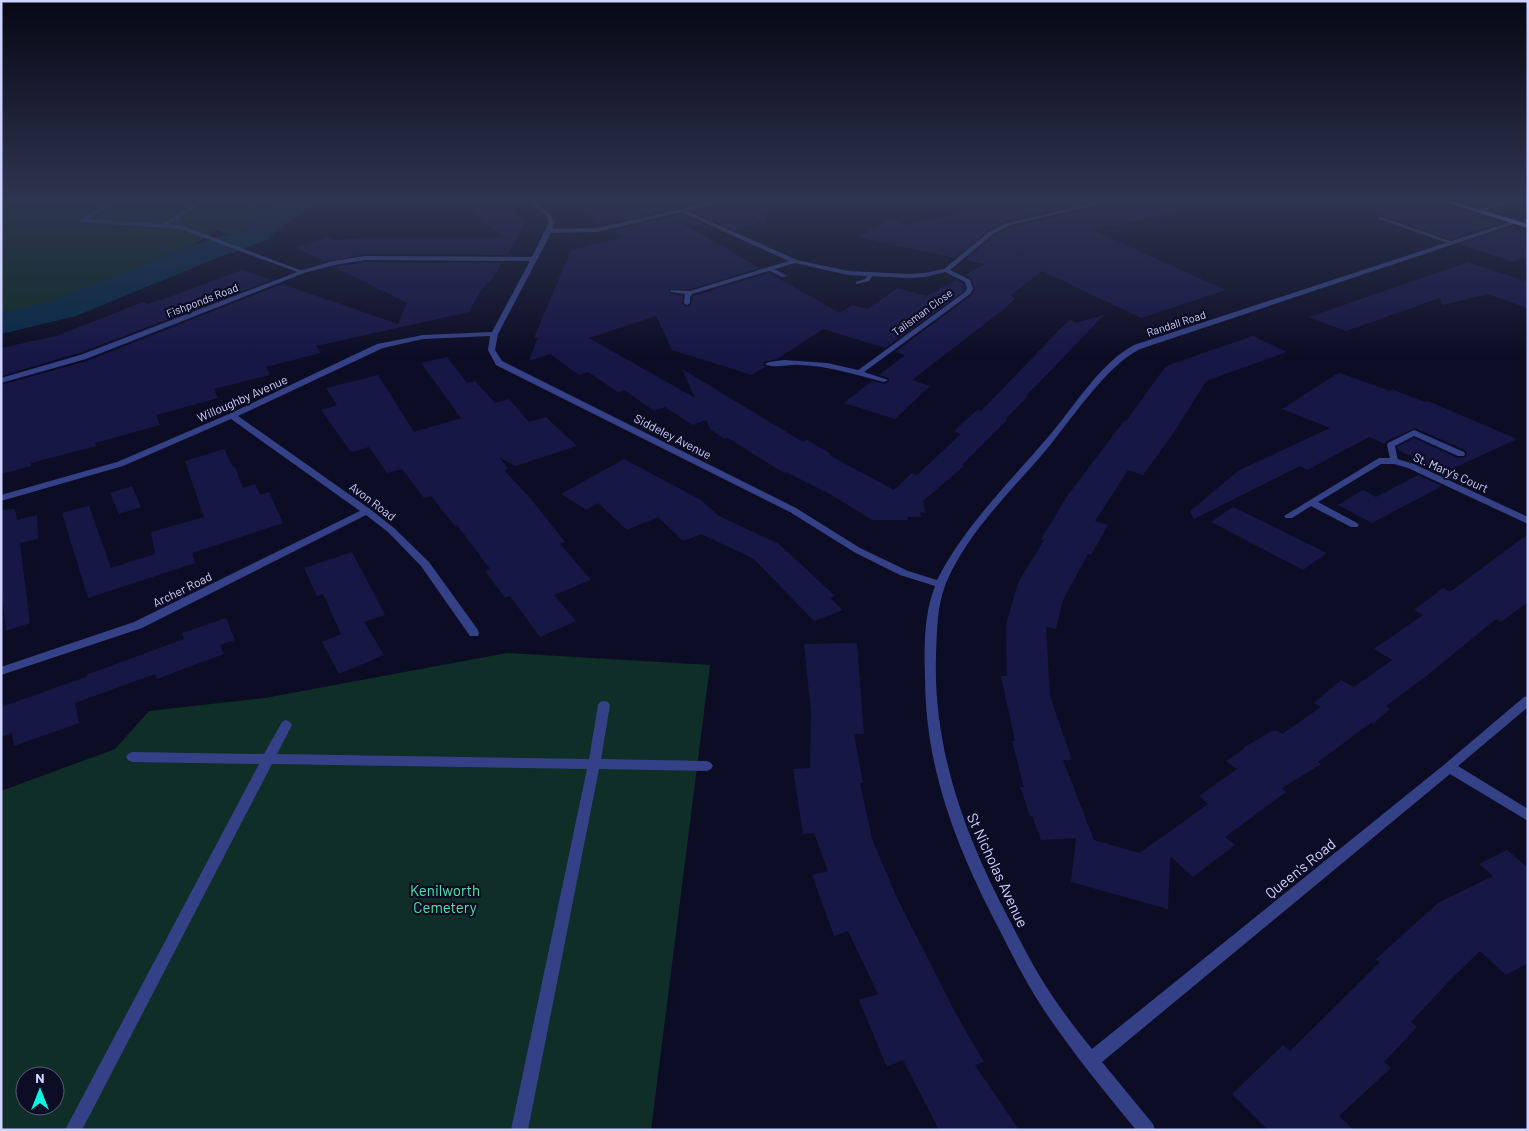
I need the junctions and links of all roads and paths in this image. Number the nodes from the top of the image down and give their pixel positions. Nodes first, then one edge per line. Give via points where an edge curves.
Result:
1 (245, 251) edge
2 (538, 251) edge
3 (770, 251) edge
4 (970, 251) edge
5 (1429, 251) edge
6 (534, 259) junction
7 (795, 262) junction
8 (772, 270) junction
9 (946, 270) junction
10 (302, 272) junction
11 (870, 275) junction
12 (784, 276) dead end
13 (858, 284) dead end
14 (673, 291) dead end
15 (690, 293) junction
16 (687, 303) dead end
17 (494, 334) junction
18 (769, 364) dead end
19 (860, 373) junction
20 (884, 380) dead end
21 (1, 381) edge
22 (232, 416) junction
23 (1461, 454) dead end
24 (1394, 462) junction
25 (1, 498) edge
26 (1312, 503) junction
27 (367, 510) junction
28 (1289, 516) dead end
29 (1528, 521) edge
30 (1354, 525) dead end
31 (940, 584) junction
32 (474, 633) dead end
33 (1, 671) edge
34 (1528, 700) edge
35 (604, 705) dead end
36 (286, 725) dead end
37 (132, 757) dead end
38 (268, 760) junction
39 (594, 764) junction
40 (707, 766) dead end
41 (1449, 767) junction
42 (1528, 816) edge
43 (1091, 1060) junction
44 (73, 1130) edge
45 (519, 1130) edge
46 (1147, 1130) edge

1 - 10 street
2 - 6 street, Siddeley Avenue
3 - 7 street
4 - 9 street
5 - 31 street, Randall Road via 1125,353 990,510 962,546
6 - 10 street, Fishponds Road via 365,258
6 - 17 street, Siddeley Avenue
7 - 8 street
7 - 11 street
8 - 12 street
8 - 15 street
9 - 11 street via 925,276
9 - 19 street, Talisman Close via 968,281 968,293
10 - 21 street, Fishponds Road via 83,357
11 - 13 street
14 - 15 street
15 - 16 street
17 - 22 street, Willoughby Avenue via 427,335 380,346
17 - 31 street, Siddeley Avenue via 490,349 500,363 792,510 857,550 904,573
18 - 19 street via 809,361
19 - 20 street
22 - 25 street, Willoughby Avenue via 120,464
22 - 27 street, Avon Road
23 - 24 street via 1414,433 1391,445
24 - 26 street, St. Mary's Court via 1379,461
24 - 29 street, St. Mary's Court via 1411,466
26 - 28 street, St. Mary's Court
26 - 30 street
27 - 32 street, Avon Road via 425,564
27 - 33 street, Archer Road via 138,625
31 - 43 street, St Nicholas Avenue via 930,646 929,696 945,789 969,853 1000,918 1037,985
34 - 41 street, Queen's Road
35 - 39 street
36 - 38 street
37 - 38 street
38 - 39 street
38 - 44 street
39 - 40 street
39 - 45 street
41 - 42 street
41 - 43 street, Queen's Road
43 - 46 street, St Nicholas Avenue

